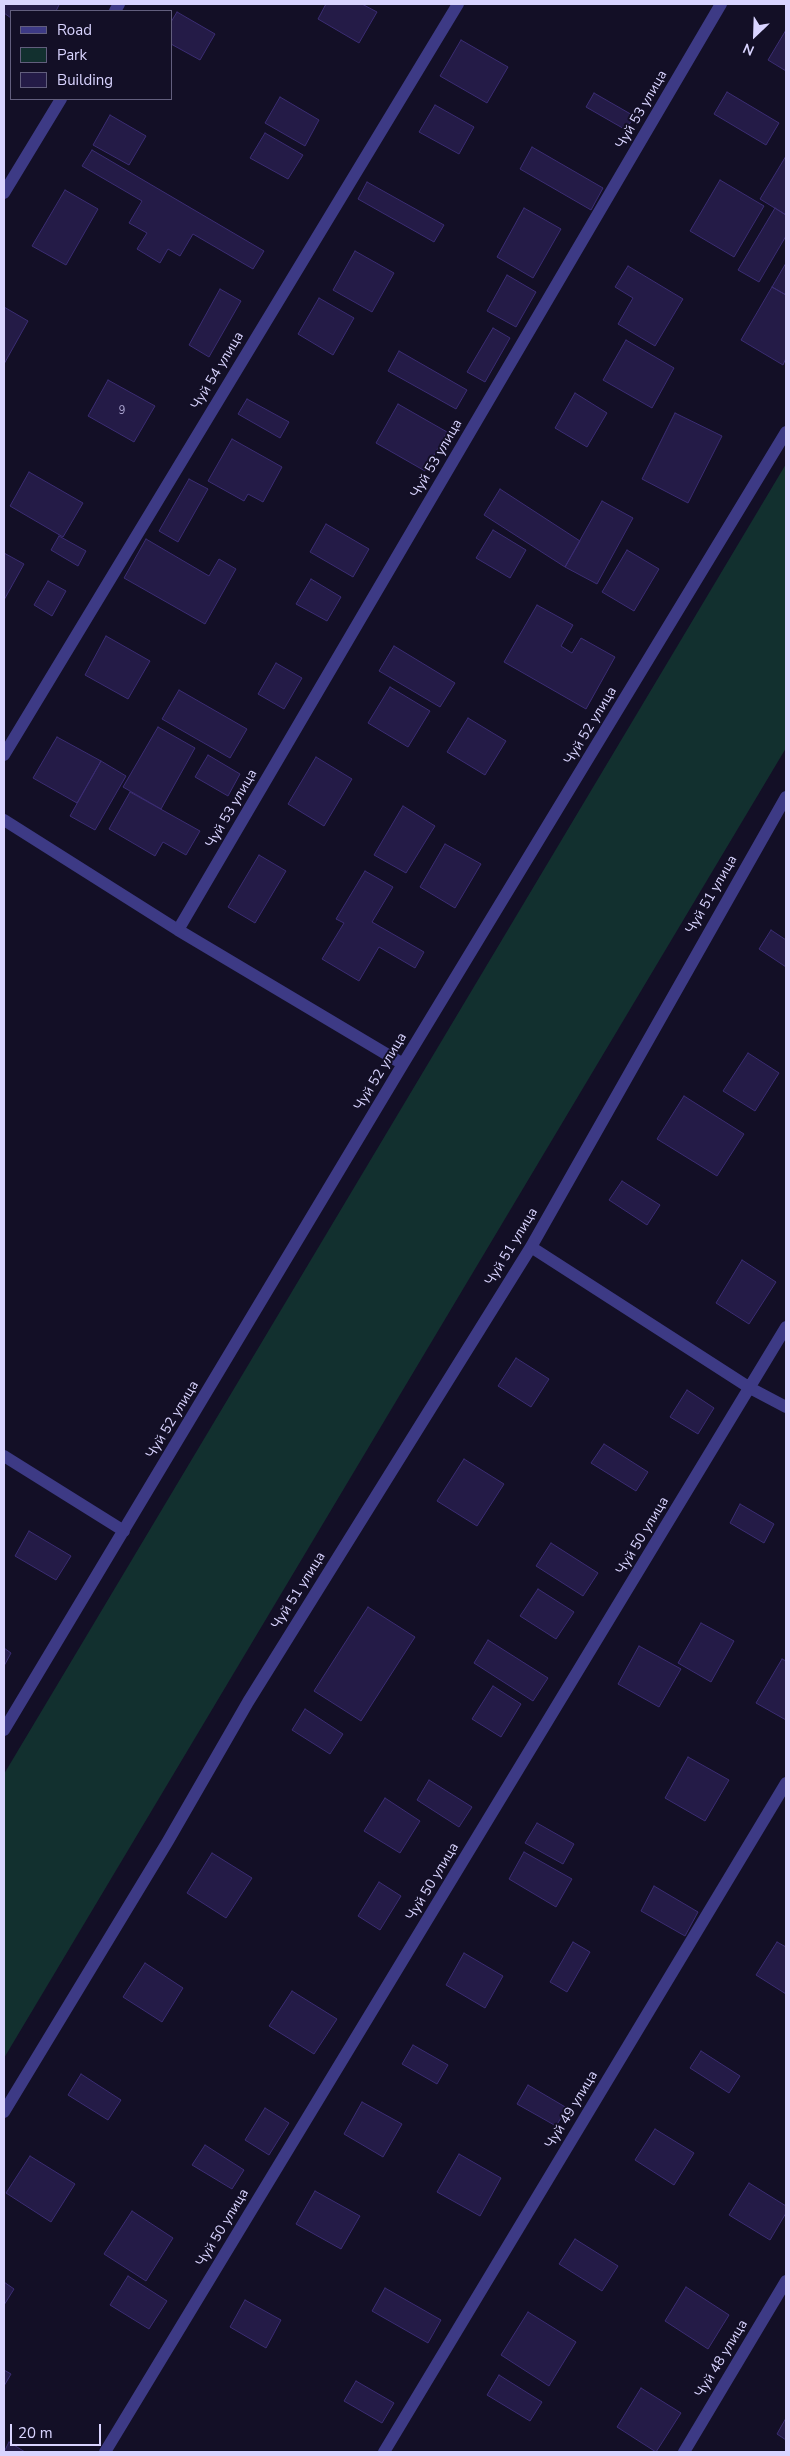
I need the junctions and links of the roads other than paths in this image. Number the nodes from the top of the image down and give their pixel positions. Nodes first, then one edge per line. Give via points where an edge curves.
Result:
1 (458, 4) edge
2 (721, 4) edge
3 (60, 100) edge
4 (4, 193) edge
5 (786, 432) edge
6 (4, 755) edge
7 (786, 797) edge
8 (4, 820) edge
9 (178, 930) junction
10 (403, 1064) junction
11 (531, 1247) junction
12 (786, 1327) edge
13 (750, 1388) junction
14 (786, 1407) edge
15 (4, 1456) edge
16 (124, 1531) junction
17 (4, 1730) edge
18 (786, 1783) edge
19 (4, 2112) edge
20 (786, 2281) edge
21 (105, 2452) edge
22 (384, 2452) edge
23 (684, 2452) edge

1 - 6 street, Чуй 54 улица
2 - 9 street, Чуй 53 улица
3 - 4 street
5 - 10 street, Чуй 52 улица
7 - 11 street, Чуй 51 улица
8 - 9 street
9 - 10 street
10 - 16 street, Чуй 52 улица
11 - 13 street
11 - 19 street, Чуй 51 улица via 248,1702
12 - 13 street, Чуй 50 улица
13 - 14 street
13 - 21 street, Чуй 50 улица
15 - 16 street
16 - 17 street, Чуй 52 улица
18 - 22 street, Чуй 49 улица
20 - 23 street, Чуй 48 улица

